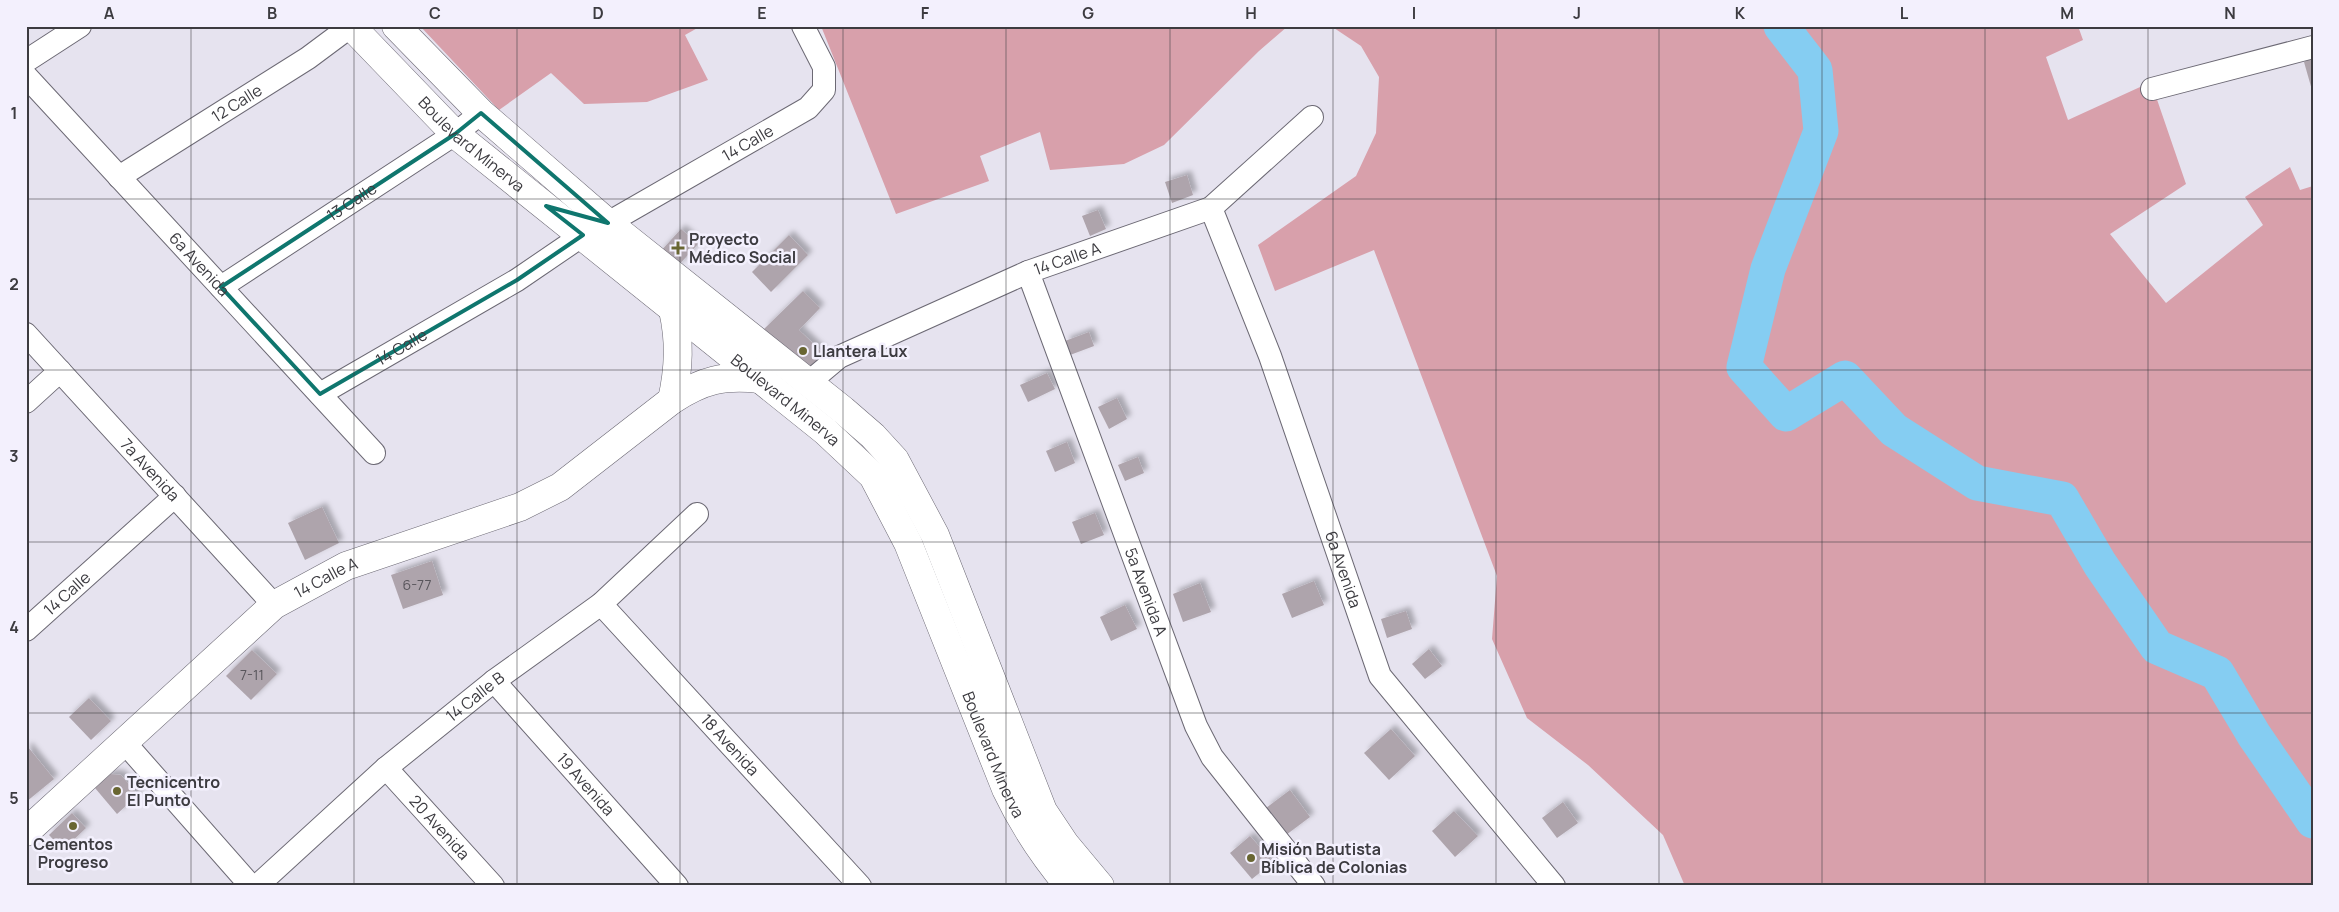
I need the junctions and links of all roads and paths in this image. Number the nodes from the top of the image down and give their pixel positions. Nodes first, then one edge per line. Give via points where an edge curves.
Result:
1 (80, 26) edge
2 (351, 26) edge
3 (396, 26) edge
4 (803, 26) edge
5 (2313, 47) edge
6 (26, 61) edge
7 (26, 76) edge
8 (2152, 89) dead end
9 (481, 113) junction
10 (1312, 117) dead end
11 (455, 134) junction
12 (119, 177) junction
13 (512, 179) junction
14 (1212, 208) junction
15 (608, 223) junction
16 (583, 235) junction
17 (1028, 272) junction
18 (221, 287) junction
19 (673, 310) junction
20 (26, 334) edge
21 (60, 371) junction
22 (760, 379) junction
23 (808, 384) junction
24 (320, 394) junction
25 (672, 400) junction
26 (26, 402) edge
27 (374, 453) dead end
28 (175, 496) junction
29 (697, 514) dead end
30 (601, 604) junction
31 (274, 605) junction
32 (26, 630) edge
33 (494, 681) junction
34 (125, 743) junction
35 (386, 768) junction
36 (26, 832) edge
37 (251, 886) edge
38 (257, 886) edge
39 (493, 886) edge
40 (678, 886) edge
41 (860, 886) edge
42 (1069, 886) edge
43 (1100, 886) edge
44 (1314, 886) edge
45 (1554, 886) edge

1 - 6 street
2 - 11 street, Boulevard Minerva
2 - 12 street, 12 Calle via 308,58
3 - 9 street, Boulevard Minerva
4 - 15 street, 14 Calle via 824,67 824,90 808,108
5 - 8 street
7 - 12 street, 6a Avenida
9 - 11 street, 13 Calle
9 - 15 street, Boulevard Minerva
10 - 14 street, 14 Calle A
11 - 13 street, Boulevard Minerva
11 - 18 street, 13 Calle
12 - 18 street, 6a Avenida
13 - 15 street via 536,182 583,215
13 - 16 street, Boulevard Minerva
14 - 17 street, 14 Calle A
14 - 45 street, 6a Avenida via 1270,356 1380,676
15 - 23 street, Boulevard Minerva
16 - 19 street, Boulevard Minerva
16 - 24 street, 14 Calle via 517,280
17 - 23 street, 14 Calle A via 840,357
17 - 44 street, 5a Avenida A via 1196,726 1212,757
18 - 24 street, 6a Avenida
19 - 22 street, Boulevard Minerva
19 - 25 street via 679,355
20 - 21 street, 7a Avenida
21 - 26 street
21 - 28 street, 7a Avenida
22 - 25 street, 14 Calle A via 714,379 692,387
22 - 42 street, Boulevard Minerva via 825,431 873,476 908,543 1006,789 1040,850
23 - 43 street, Boulevard Minerva via 873,436 894,460 935,534 1043,811
24 - 27 street, 6a Avenida
25 - 31 street, 14 Calle A via 560,487 520,507 346,566
28 - 31 street, 7a Avenida
28 - 32 street, 14 Calle
29 - 30 street, 14 Calle B
30 - 33 street, 14 Calle B
30 - 41 street, 18 Avenida
31 - 34 street, 14 Calle A
33 - 35 street, 14 Calle B
33 - 40 street, 19 Avenida
34 - 36 street, 14 Calle A
34 - 37 street
35 - 38 street, 14 Calle B
35 - 39 street, 20 Avenida

